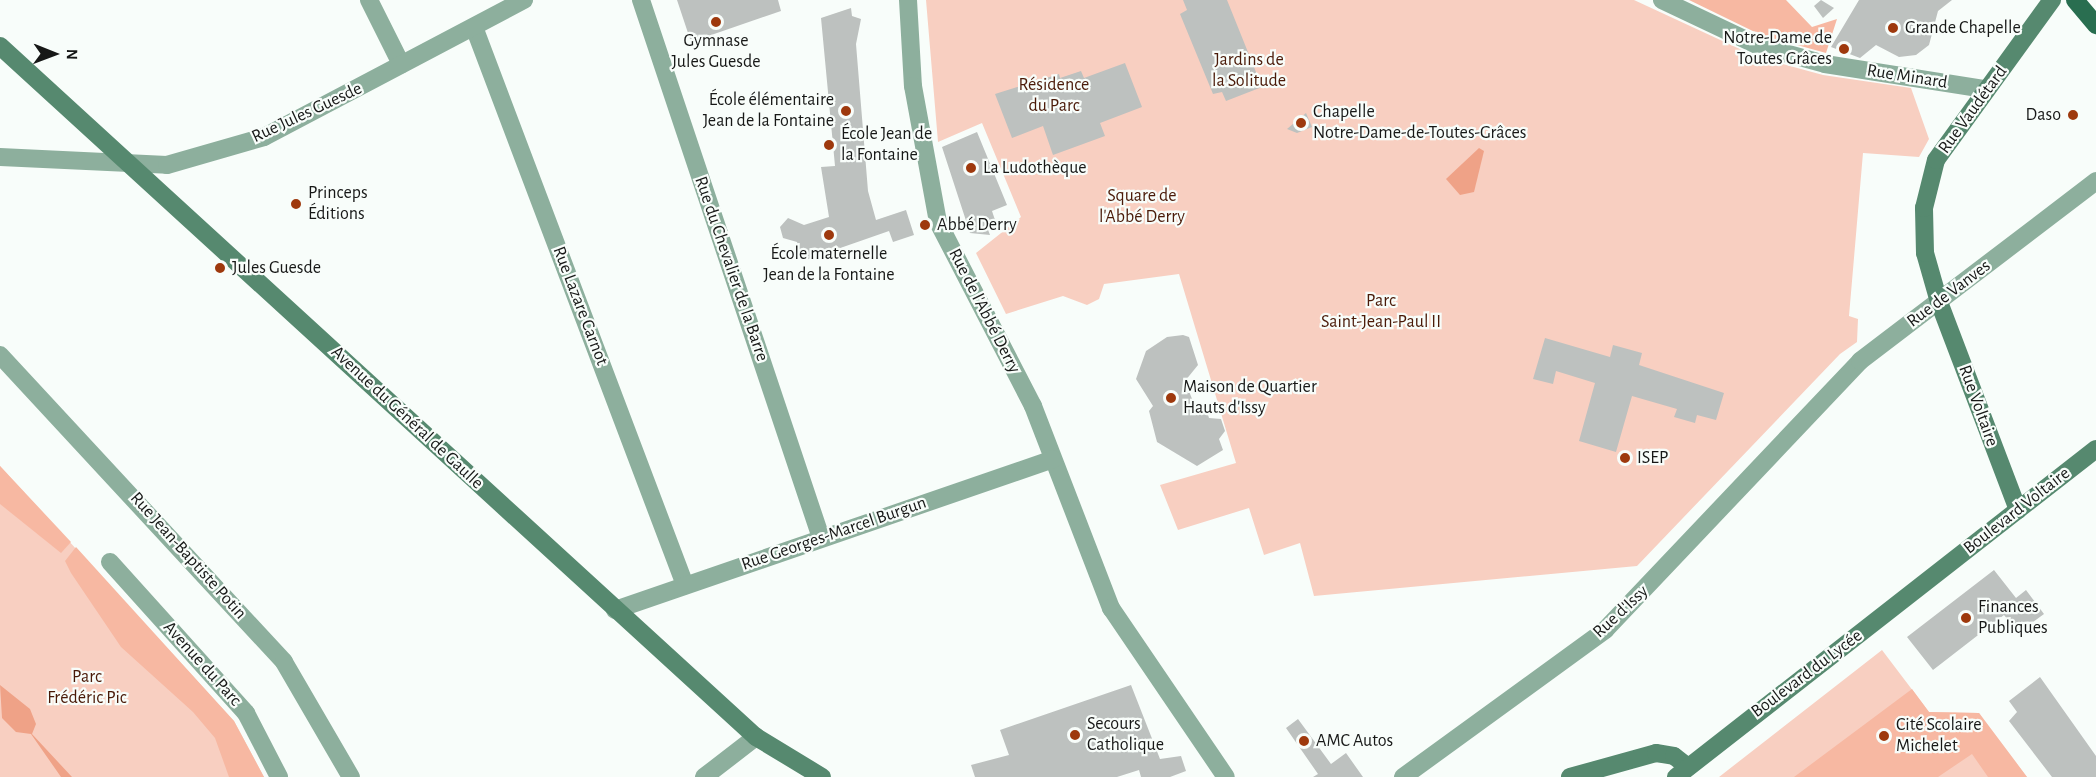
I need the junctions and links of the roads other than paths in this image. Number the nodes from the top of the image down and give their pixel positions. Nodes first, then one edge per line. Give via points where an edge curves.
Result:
1 (369, 0) edge
2 (524, 0) edge
3 (641, 0) edge
4 (908, 0) edge
5 (1662, 0) edge
6 (2052, 0) edge
7 (2075, 0) edge
8 (2096, 25) edge
9 (474, 27) junction
10 (0, 46) edge
11 (401, 64) junction
12 (1985, 89) junction
13 (0, 157) edge
14 (135, 167) junction
15 (2096, 181) edge
16 (1939, 302) junction
17 (0, 355) edge
18 (1810, 414) joint
19 (2096, 449) edge
20 (1053, 459) junction
21 (2018, 510) junction
22 (821, 538) junction
23 (110, 562) dead end
24 (1939, 572) joint
25 (685, 585) junction
26 (615, 610) junction
27 (756, 737) junction
28 (1682, 772) edge
29 (279, 777) edge
30 (351, 777) edge
31 (704, 777) edge
32 (822, 777) edge
33 (1226, 777) edge
34 (1402, 777) edge
35 (1570, 777) edge

1 - 11 street
2 - 9 street, Rue Jules Guesde
3 - 22 street, Rue du Chevalier de la Barre
4 - 20 street, Rue de l'Abbé Derry via 913,86 938,222 1033,406
5 - 12 street, Rue Minard via 1759,46 1825,64
6 - 12 main road, Rue Vaudétard
7 - 8 main road
9 - 11 street, Rue Jules Guesde
9 - 25 street, Rue Lazare Carnot
10 - 14 main road, Avenue du Général de Gaulle
11 - 14 street, Rue Jules Guesde via 342,100 264,137 167,165
12 - 16 main road, Rue Vaudétard via 1936,160 1924,208 1925,254
13 - 14 street, Rue Jules Guesde
14 - 26 main road, Avenue du Général de Gaulle
15 - 16 street, Rue de Vanves
16 - 18 street, Rue de Vanves via 1860,361
16 - 21 main road, Rue Voltaire
17 - 30 street, Rue Jean-Baptiste Potin via 284,662
18 - 34 street, Rue d'Issy via 1605,630
19 - 21 main road, Boulevard Voltaire
20 - 22 street, Rue Georges-Marcel Burgun
20 - 33 street, Rue de l'Abbé Derry via 1111,608
21 - 24 main road, Boulevard Voltaire
22 - 25 street, Rue Georges-Marcel Burgun
23 - 29 street, Avenue du Parc via 246,713
24 - 28 main road, Boulevard du Lycée
25 - 26 street, Rue Georges-Marcel Burgun
26 - 27 main road, Avenue du Général de Gaulle
27 - 31 street
27 - 32 main road, Avenue du Général de Gaulle
28 - 35 main road via 1674,756 1656,753

